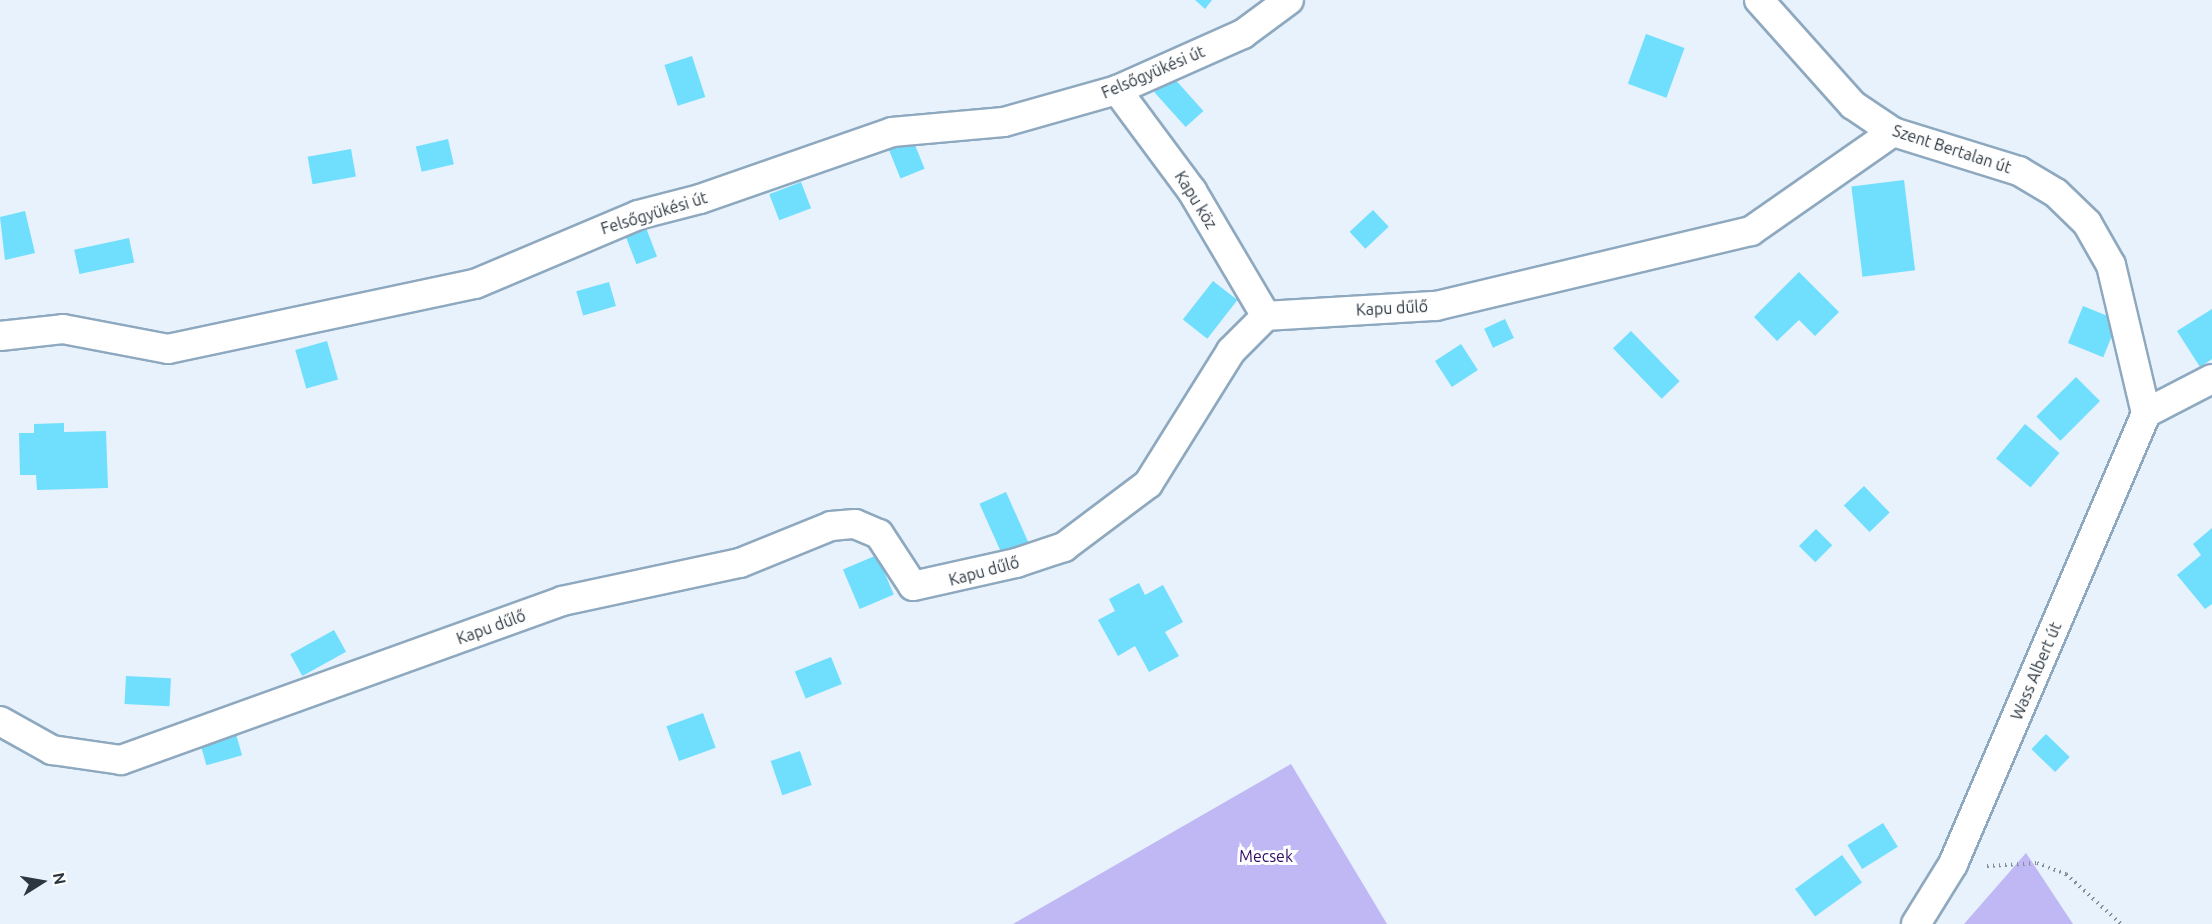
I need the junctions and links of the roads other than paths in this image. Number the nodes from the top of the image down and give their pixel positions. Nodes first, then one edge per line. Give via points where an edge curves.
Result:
1 (1289, 0) edge
2 (1759, 0) edge
3 (1117, 90) junction
4 (1893, 132) junction
5 (1266, 316) junction
6 (0, 336) edge
7 (2212, 379) edge
8 (2146, 413) junction
9 (0, 721) edge
10 (1916, 924) edge

1 - 3 street, Felsőgyükési út via 1243,34
2 - 4 street, Szent Bertalan út via 1853,105
3 - 5 street, Kapu köz via 1192,191
3 - 6 street, Felsőgyükési út via 1004,122 892,132 700,199 638,215 475,284 284,329 168,349 63,329
4 - 5 street, Kapu dűlő via 1751,231 1436,306
4 - 8 street, Szent Bertalan út via 2019,171 2056,193 2087,223 2111,265
5 - 9 street, Kapu dűlő via 1231,351 1148,484 1064,547 1016,564 914,586 879,534 855,524 831,526 740,563 562,601 121,760 52,750
7 - 8 street
8 - 10 street, Wass Albert út via 1953,864

